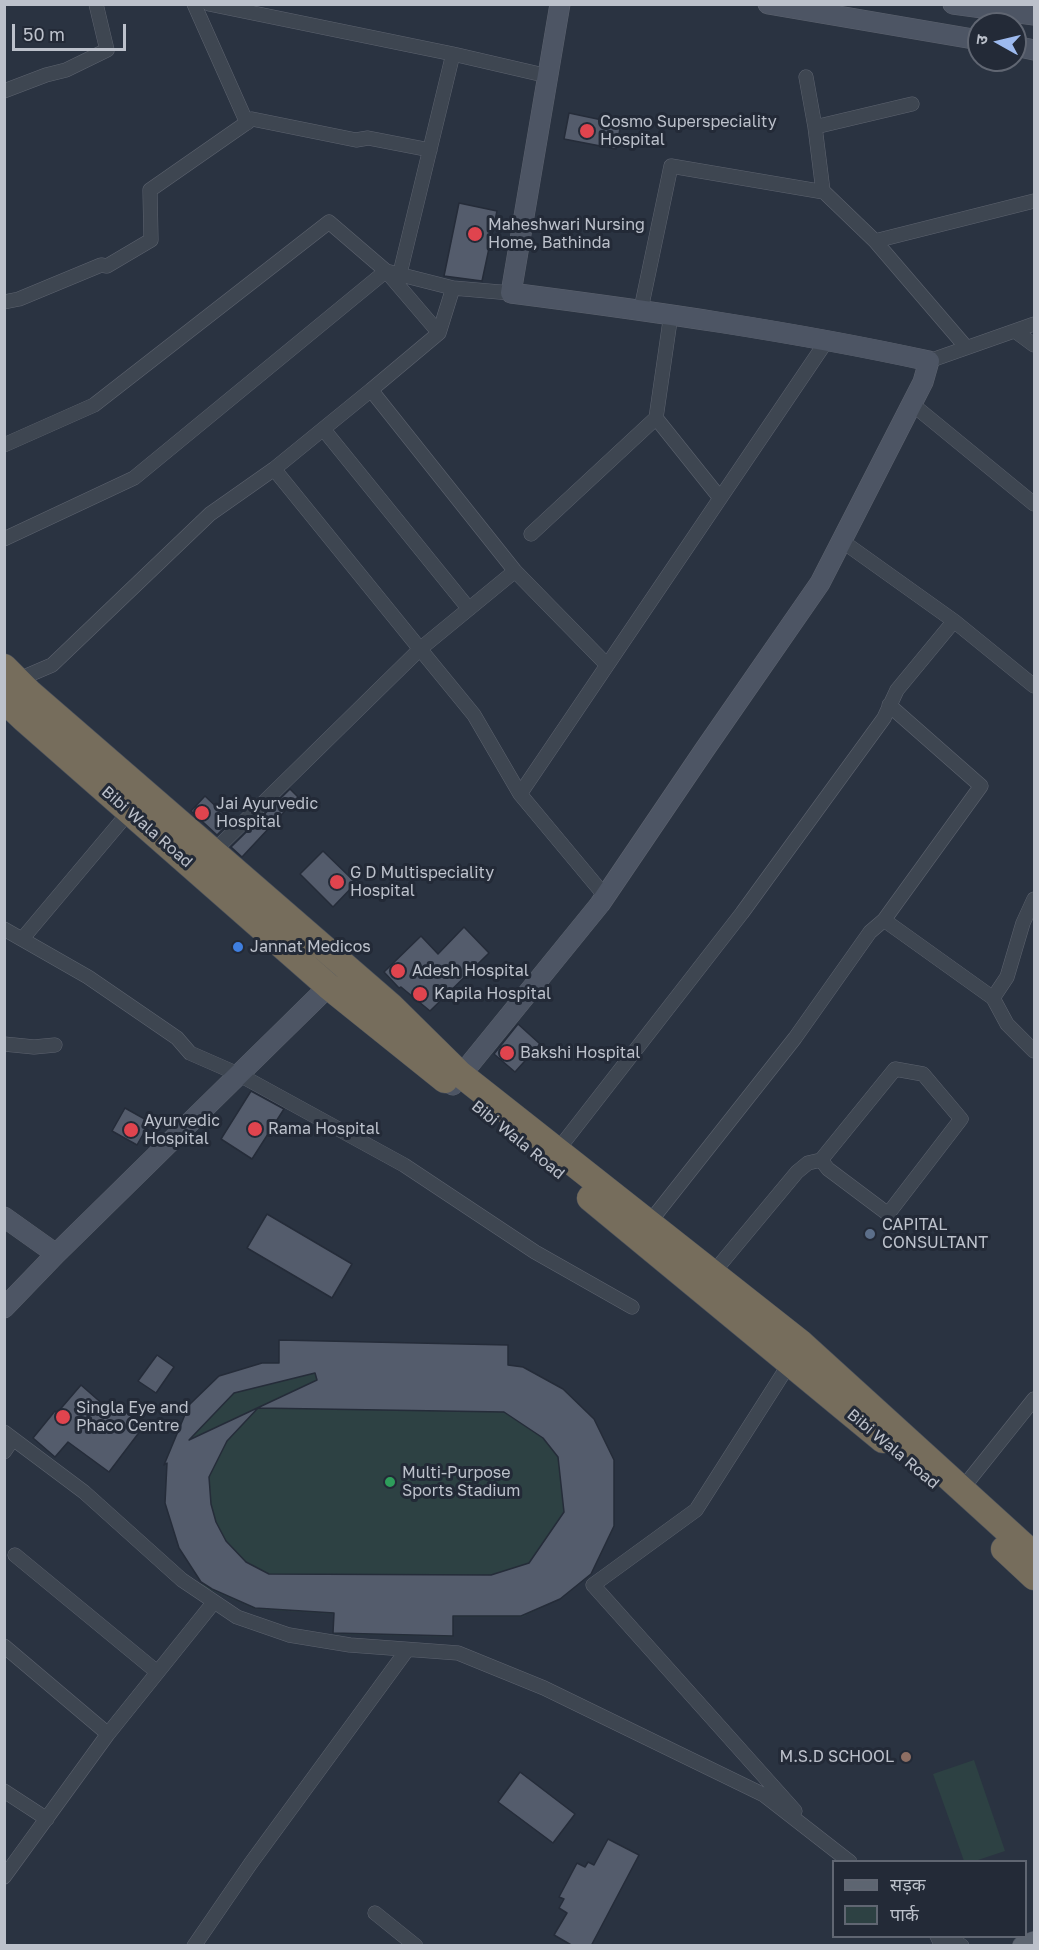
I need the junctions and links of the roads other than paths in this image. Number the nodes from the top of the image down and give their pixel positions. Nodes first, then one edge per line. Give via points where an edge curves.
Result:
1 (96, 4) edge
2 (194, 4) edge
3 (209, 4) edge
4 (560, 4) edge
5 (768, 4) edge
6 (964, 5) edge
7 (1035, 15) edge
8 (967, 38) edge
9 (453, 54) junction
10 (548, 76) junction
11 (806, 77) dead end
12 (6, 86) edge
13 (912, 104) dead end
14 (247, 123) junction
15 (815, 127) junction
16 (430, 150) junction
17 (824, 192) junction
18 (1035, 201) edge
19 (875, 242) junction
20 (393, 272) junction
21 (453, 288) junction
22 (511, 293) junction
23 (4, 302) edge
24 (641, 309) junction
25 (671, 314) junction
26 (1035, 324) edge
27 (1015, 331) junction
28 (440, 333) junction
29 (828, 339) junction
30 (1035, 345) edge
31 (966, 347) junction
32 (929, 361) junction
33 (371, 390) junction
34 (912, 404) junction
35 (656, 418) junction
36 (324, 430) junction
37 (4, 445) edge
38 (274, 469) junction
39 (720, 498) junction
40 (1035, 504) edge
41 (531, 534) dead end
42 (4, 539) edge
43 (842, 541) junction
44 (515, 571) junction
45 (469, 609) junction
46 (954, 621) junction
47 (420, 649) junction
48 (607, 665) junction
49 (9, 682) edge
50 (1035, 686) edge
51 (889, 705) junction
52 (520, 794) junction
53 (129, 812) junction
54 (214, 851) junction
55 (606, 896) junction
56 (1035, 899) edge
57 (884, 920) junction
58 (4, 929) edge
59 (23, 938) junction
60 (347, 968) junction
61 (328, 986) junction
62 (993, 998) junction
63 (4, 1044) edge
64 (55, 1045) dead end
65 (1035, 1051) edge
66 (238, 1074) junction
67 (456, 1080) junction
68 (557, 1151) junction
69 (821, 1160) junction
70 (4, 1217) edge
71 (649, 1223) junction
72 (56, 1254) junction
73 (712, 1273) junction
74 (632, 1307) dead end
75 (4, 1308) edge
76 (795, 1353) junction
77 (1035, 1399) edge
78 (9, 1436) edge
79 (4, 1452) edge
80 (962, 1489) junction
81 (15, 1555) dead end
82 (1035, 1555) edge
83 (1035, 1577) edge
84 (214, 1602) junction
85 (4, 1646) edge
86 (407, 1650) junction
87 (157, 1672) junction
88 (108, 1734) junction
89 (4, 1791) edge
90 (46, 1819) junction
91 (817, 1836) junction
92 (847, 1860) edge
93 (4, 1877) edge
94 (375, 1913) dead end
95 (1035, 1942) edge
96 (195, 1946) edge
97 (416, 1946) edge
98 (1023, 1946) edge

1 - 12 street via 107,50 66,70
2 - 14 street
3 - 9 street
4 - 10 street
5 - 8 street
6 - 7 street
9 - 10 street
9 - 16 street
10 - 22 street
11 - 15 street
13 - 15 street
14 - 16 street via 252,119
14 - 23 street via 150,190 151,240 107,266
15 - 17 street
16 - 20 street
17 - 19 street
17 - 24 street via 671,166
18 - 19 street
19 - 31 street
20 - 21 street
20 - 28 street
20 - 37 street via 329,222 94,405
20 - 42 street via 134,478
21 - 22 street
21 - 28 street
22 - 24 street
24 - 25 street
25 - 29 street
25 - 35 street
26 - 27 street
27 - 30 street
27 - 31 street
28 - 33 street
29 - 32 street
29 - 39 street
31 - 32 street
32 - 34 street
33 - 36 street
33 - 44 street
34 - 40 street
34 - 43 street
35 - 39 street
35 - 41 street
36 - 38 street
36 - 45 street
38 - 47 street
38 - 49 street via 210,514 52,665
39 - 48 street
43 - 46 street
43 - 55 street via 820,583
44 - 45 street
44 - 48 street
45 - 47 street
46 - 50 street
46 - 51 street
47 - 52 street via 474,715
47 - 54 street
48 - 52 street
49 - 53 highway, Bibi Wala Road via 24,719
49 - 54 highway
51 - 57 street via 981,786
51 - 68 street via 884,718 742,913
52 - 55 street
53 - 59 street
53 - 61 highway, Bibi Wala Road
54 - 60 highway
55 - 67 street
56 - 62 street via 1023,923 1007,977
57 - 62 street
57 - 71 street via 870,932 795,1038
58 - 59 street
59 - 66 street via 177,1038 190,1053
60 - 61 street
60 - 67 highway via 391,1006
61 - 66 street
61 - 67 highway, Bibi Wala Road
62 - 65 street via 1007,1024
63 - 64 street
66 - 72 street
66 - 74 street via 404,1165 535,1252
67 - 68 highway
67 - 76 highway, Bibi Wala Road
68 - 71 highway
69 - 69 street via 895,1069 923,1074 961,1119 888,1214
69 - 73 street via 808,1163 797,1172
70 - 72 street
71 - 73 highway
72 - 75 street
73 - 76 highway
76 - 80 highway
76 - 83 highway, Bibi Wala Road
76 - 91 street via 696,1510 593,1585
77 - 80 street
78 - 79 street
78 - 84 street via 84,1492 182,1580
80 - 82 highway
81 - 87 street
84 - 86 street via 237,1617 289,1635 350,1646
84 - 87 street
85 - 88 street
86 - 91 street via 458,1653 544,1688 764,1795
86 - 96 street
87 - 88 street
88 - 90 street
89 - 90 street
90 - 93 street
91 - 92 street
94 - 97 street
95 - 98 main road

